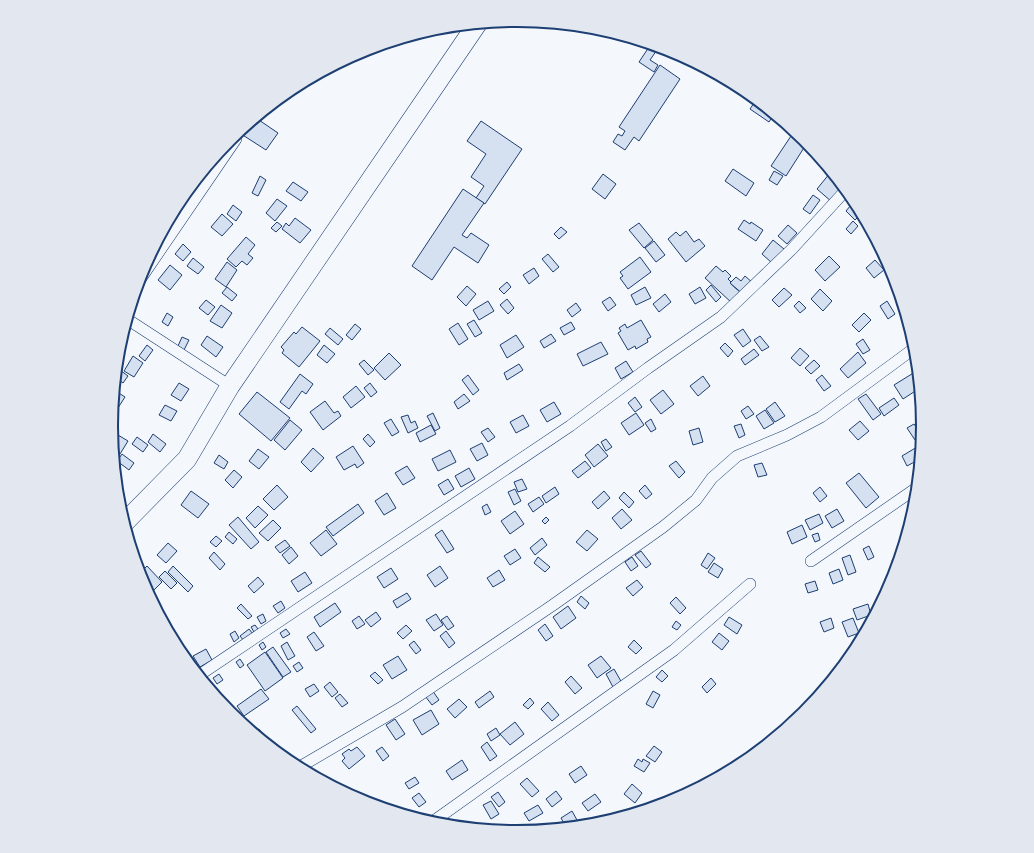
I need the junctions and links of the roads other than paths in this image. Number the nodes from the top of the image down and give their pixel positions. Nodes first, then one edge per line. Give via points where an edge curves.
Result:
1 (473, 29) edge
2 (226, 153) edge
3 (842, 194) edge
4 (157, 255) edge
5 (131, 322) edge
6 (909, 352) edge
7 (230, 386) junction
8 (911, 492) edge
9 (128, 516) edge
10 (811, 561) dead end
11 (750, 584) dead end
12 (203, 673) edge
13 (304, 764) edge
14 (438, 818) edge

1 - 7 highway
2 - 4 street
3 - 12 street via 792,248 721,317 524,457
5 - 7 street
6 - 13 street via 821,417 787,435 737,456 712,478 696,500 553,605 402,707
7 - 9 highway via 187,459
8 - 10 street
11 - 14 street via 674,650

